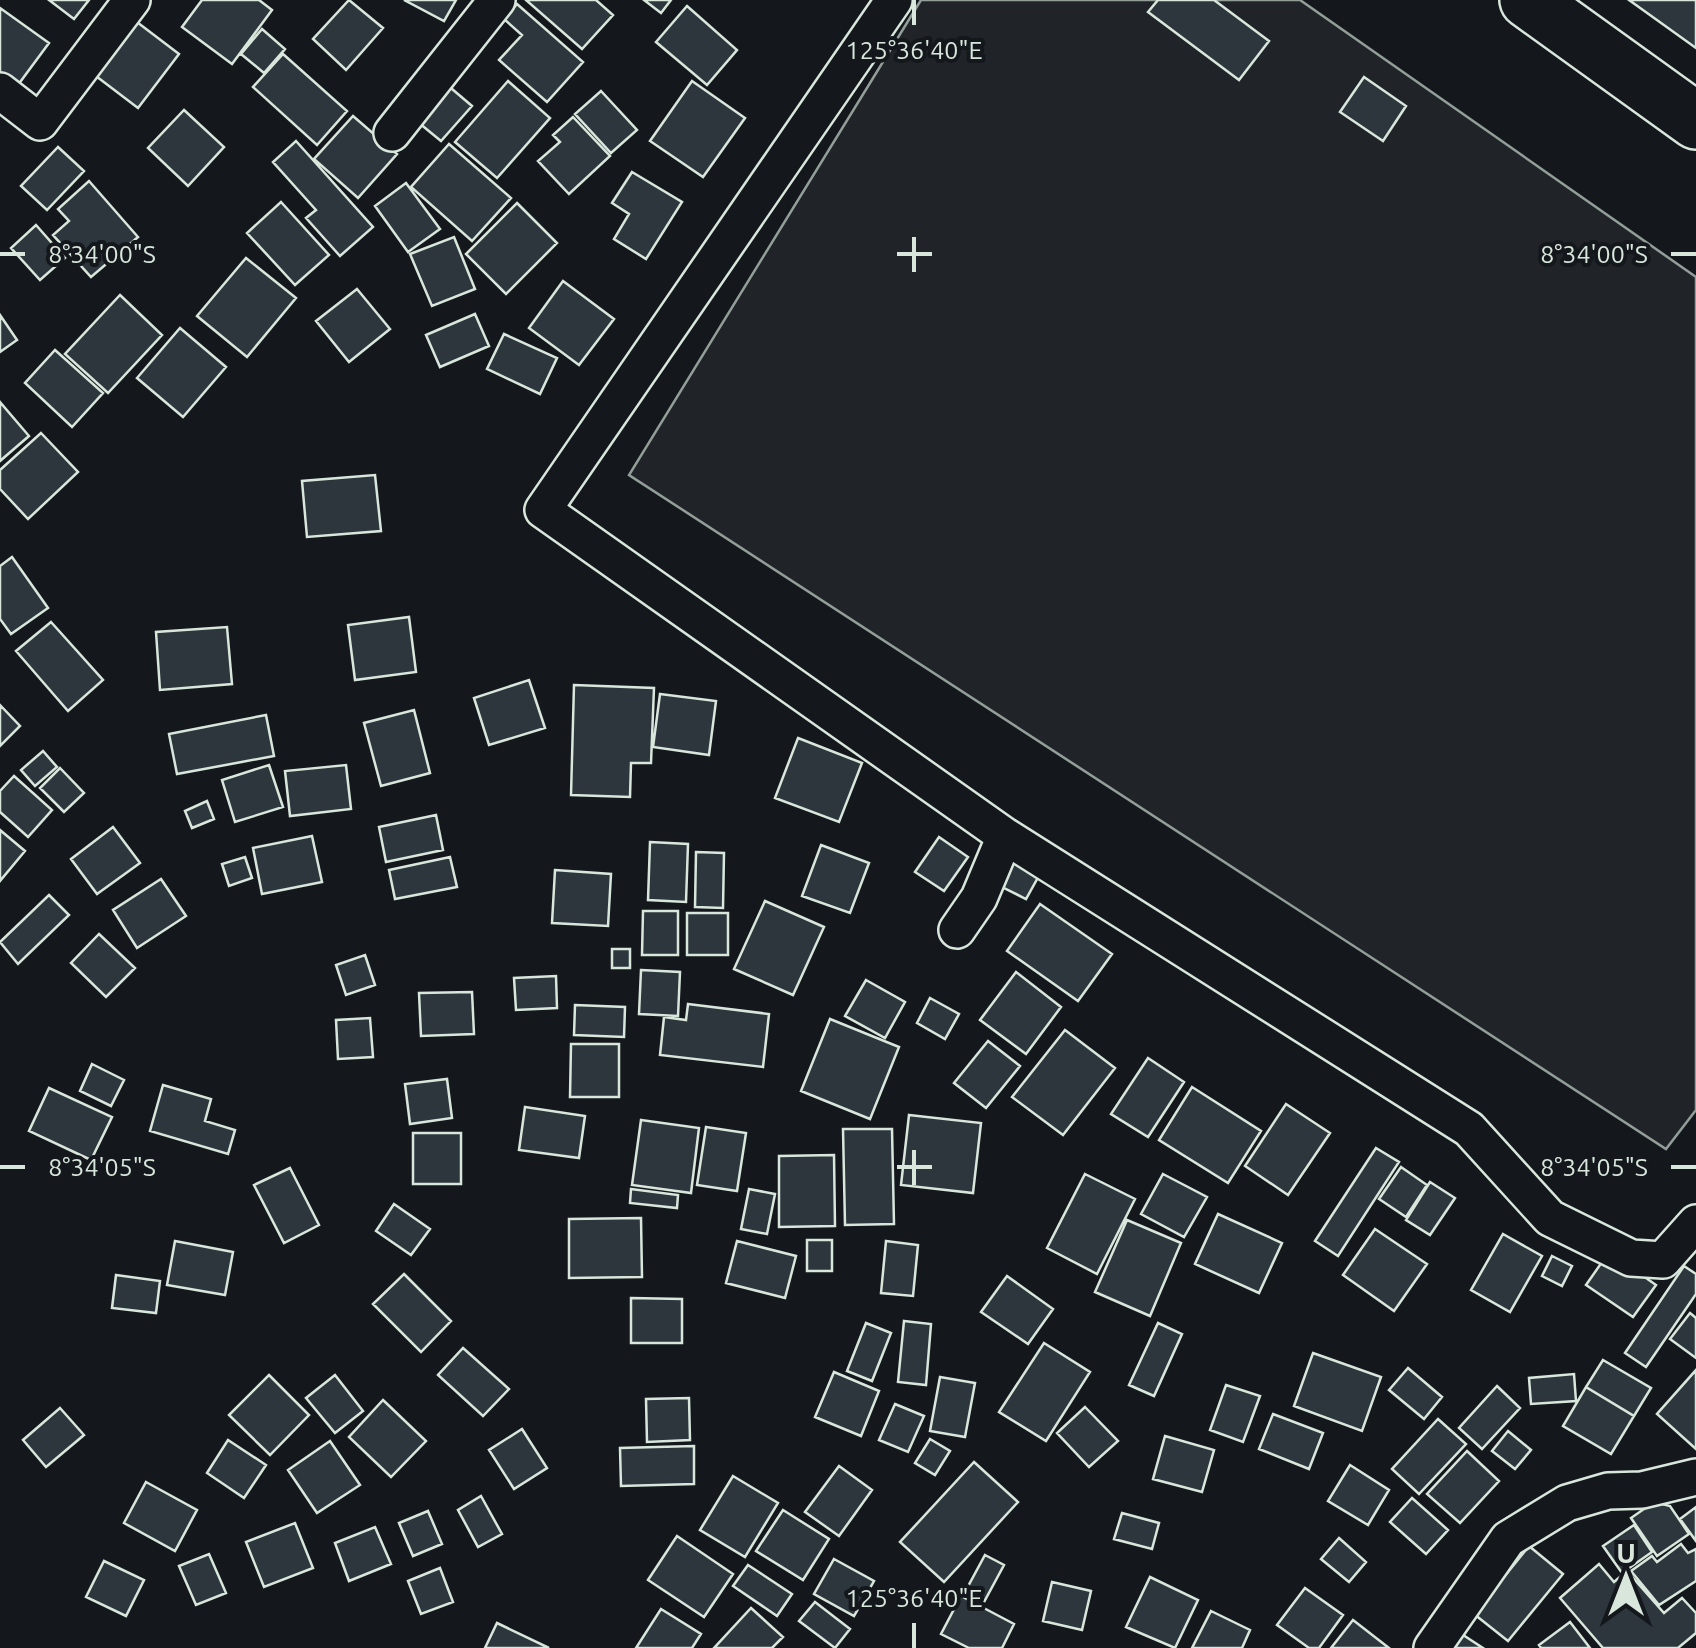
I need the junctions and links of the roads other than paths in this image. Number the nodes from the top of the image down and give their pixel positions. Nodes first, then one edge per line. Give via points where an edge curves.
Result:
1 (132, 0) edge
2 (497, 0) edge
3 (894, 0) edge
4 (1528, 0) edge
5 (0, 91) edge
6 (1696, 120) edge
7 (392, 133) dead end
8 (1005, 836) junction
9 (957, 930) dead end
10 (1696, 1223) edge
11 (1696, 1477) edge
12 (1432, 1648) edge

1 - 5 street via 40,122
2 - 7 street
3 - 8 street via 543,510
4 - 6 main road
8 - 9 street via 979,898
8 - 10 street via 1469,1129 1550,1218 1631,1258 1664,1260
11 - 12 street via 1566,1503 1508,1539

